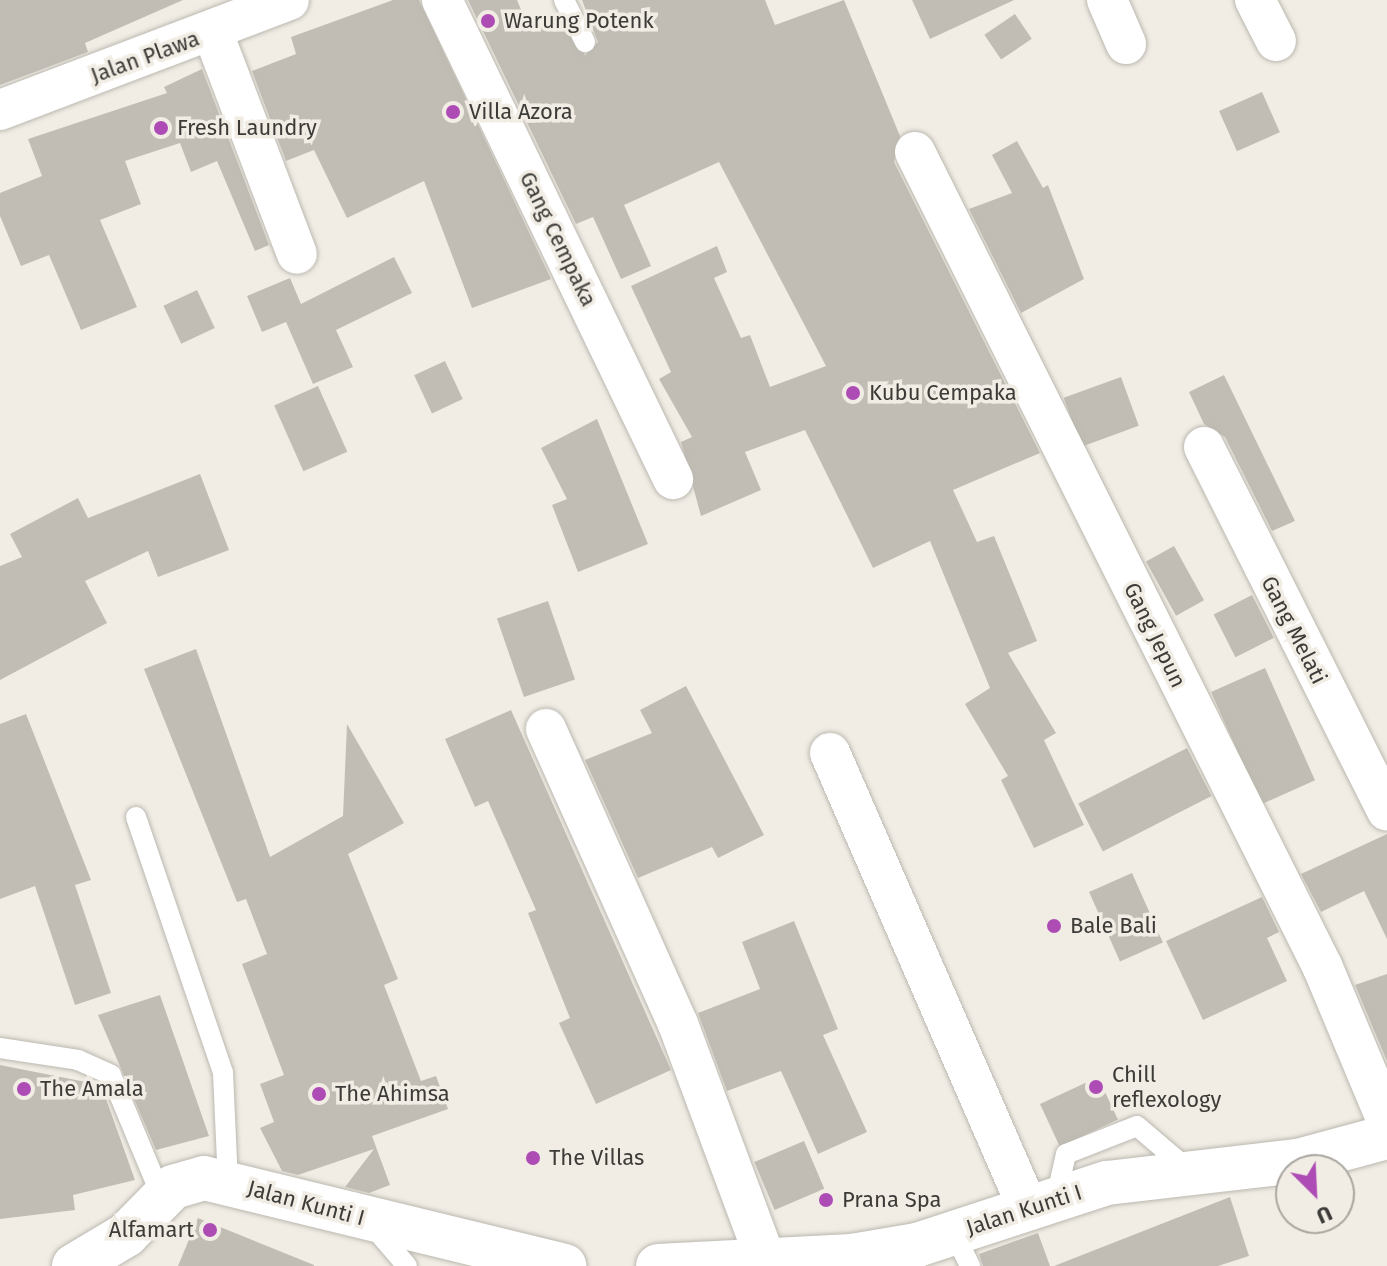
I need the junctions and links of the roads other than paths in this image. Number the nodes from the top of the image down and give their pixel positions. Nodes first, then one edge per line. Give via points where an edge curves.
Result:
1 (289, 0) edge
2 (442, 0) edge
3 (564, 0) edge
4 (1107, 0) edge
5 (1255, 0) edge
6 (213, 33) junction
7 (1276, 41) dead end
8 (585, 42) dead end
9 (1126, 44) dead end
10 (0, 110) edge
11 (915, 152) dead end
12 (297, 254) dead end
13 (1204, 447) dead end
14 (673, 479) dead end
15 (546, 729) dead end
16 (830, 753) dead end
17 (1387, 811) edge
18 (136, 817) dead end
19 (0, 1048) edge
20 (1387, 1121) edge
21 (1387, 1137) edge
22 (228, 1182) junction
23 (161, 1195) junction
24 (1041, 1202) junction
25 (370, 1221) junction
26 (942, 1253) edge
27 (765, 1258) junction
28 (104, 1260) edge
29 (407, 1266) edge
30 (564, 1266) edge
31 (658, 1266) edge

1 - 6 street, Jalan Plawa
2 - 14 street, Gang Cempaka
3 - 8 lane
4 - 9 street
5 - 7 street
6 - 10 street, Jalan Plawa
6 - 12 street
11 - 20 street, Gang Jepun via 1323,968
13 - 17 street, Gang Melati
15 - 27 street via 690,1053
16 - 24 street
18 - 22 lane via 223,1073
19 - 23 lane via 78,1060 111,1075
21 - 24 street, Jalan Kunti I via 1298,1161 1191,1172
22 - 23 street, Jalan Kunti I via 186,1180
22 - 25 street, Jalan Kunti I
23 - 28 street, Jalan Kunti I
24 - 26 street, Jalan Kunti I
25 - 29 lane
25 - 30 street, Jalan Kunti I
26 - 27 street, Jalan Kunti I
27 - 31 street, Jalan Kunti I

